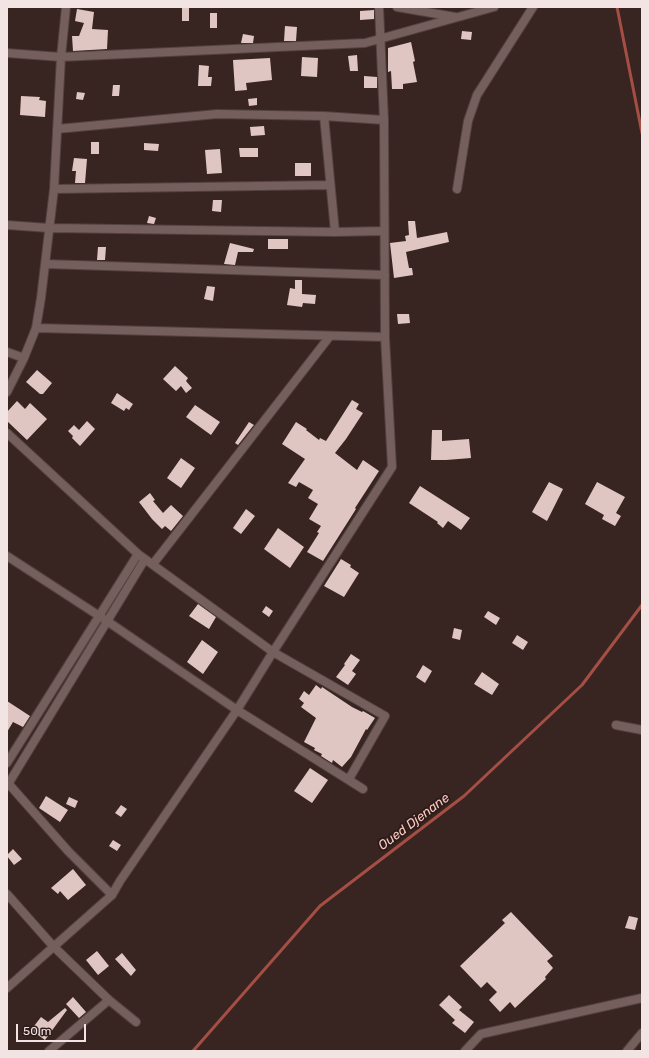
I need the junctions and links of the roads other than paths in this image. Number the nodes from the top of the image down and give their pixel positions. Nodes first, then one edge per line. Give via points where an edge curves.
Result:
1 (66, 7) edge
2 (379, 7) edge
3 (397, 7) edge
4 (494, 7) edge
5 (533, 7) edge
6 (458, 17) junction
7 (380, 39) junction
8 (7, 53) edge
9 (61, 57) junction
10 (324, 116) junction
11 (384, 120) junction
12 (57, 129) junction
13 (330, 185) junction
14 (54, 189) junction
15 (457, 189) dead end
16 (7, 225) edge
17 (49, 228) junction
18 (384, 231) junction
19 (335, 232) junction
20 (45, 264) junction
21 (385, 275) junction
22 (36, 328) junction
23 (330, 336) junction
24 (385, 337) junction
25 (7, 352) edge
26 (24, 358) junction
27 (7, 392) edge
28 (7, 433) edge
29 (138, 554) junction
30 (7, 556) edge
31 (145, 559) junction
32 (152, 564) junction
33 (99, 616) junction
34 (107, 621) junction
35 (273, 652) junction
36 (237, 710) junction
37 (616, 725) dead end
38 (642, 730) edge
39 (7, 763) edge
40 (349, 779) junction
41 (8, 784) edge
42 (363, 789) dead end
43 (7, 894) edge
44 (112, 895) junction
45 (53, 946) junction
46 (7, 988) edge
47 (642, 998) edge
48 (109, 1000) junction
49 (136, 1022) dead end
50 (642, 1033) edge
51 (49, 1051) edge
52 (465, 1051) edge
53 (627, 1051) edge

1 - 9 street
2 - 7 street
3 - 6 street
4 - 6 street
5 - 15 street via 477,95 468,121
6 - 7 street
7 - 9 street via 365,43
7 - 11 street
8 - 9 street
9 - 12 street
10 - 11 street
10 - 12 street via 217,114
10 - 13 street
11 - 18 street
12 - 14 street
13 - 14 street
13 - 19 street
14 - 17 street
16 - 17 street
17 - 19 street
17 - 20 street
18 - 19 street
18 - 21 street
20 - 21 street
20 - 22 street
21 - 24 street
22 - 23 street
22 - 26 street
23 - 24 street
23 - 32 street
24 - 35 street via 392,467
25 - 26 street
26 - 27 street
28 - 29 street
29 - 31 street
29 - 33 street
30 - 33 street
31 - 32 street
31 - 34 street
32 - 35 street
33 - 34 street
33 - 39 street
34 - 36 street
34 - 41 street
35 - 36 street
35 - 40 street via 385,716
36 - 40 street
36 - 44 street
37 - 38 street
40 - 42 street
41 - 44 street via 68,851
43 - 45 street
44 - 45 street
45 - 46 street
45 - 48 street
47 - 52 street via 481,1034
48 - 49 street
48 - 51 street
50 - 53 street

